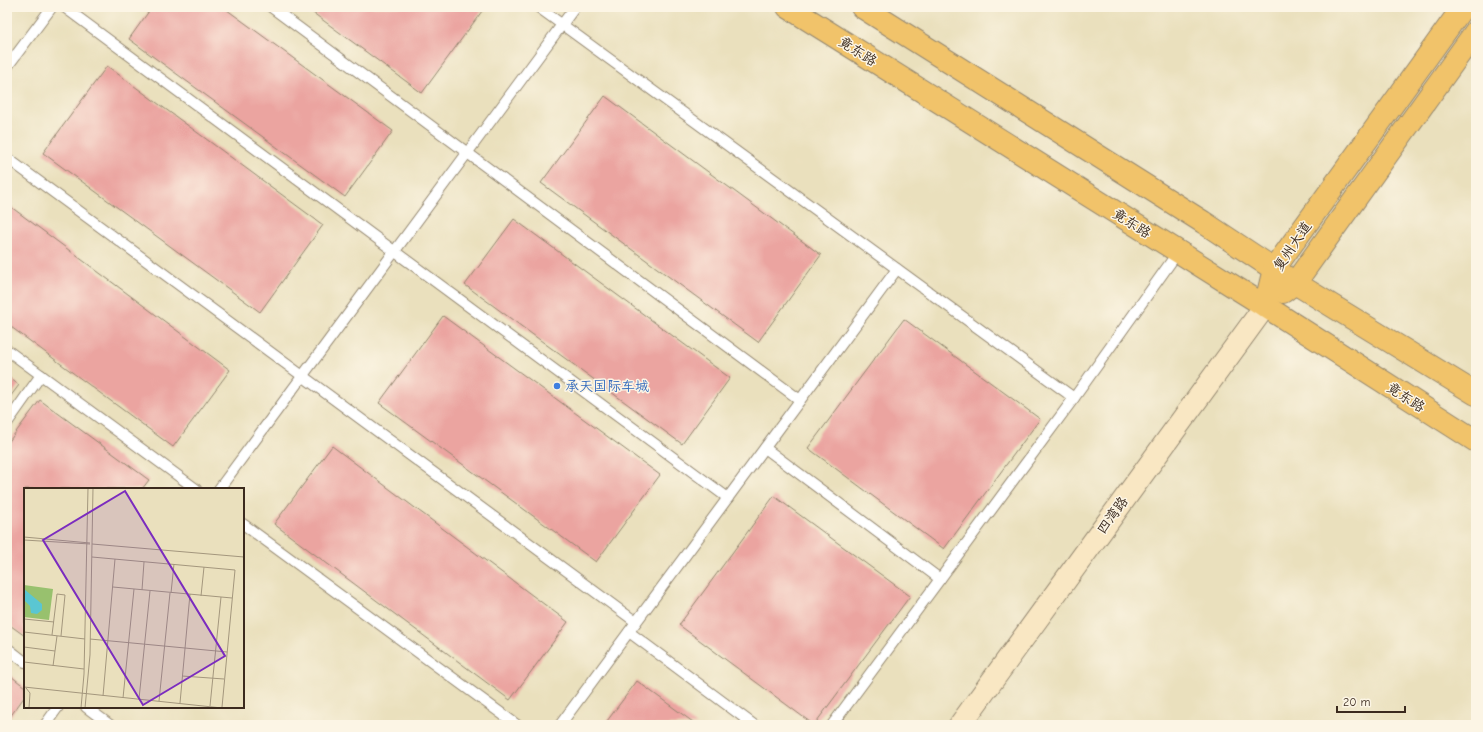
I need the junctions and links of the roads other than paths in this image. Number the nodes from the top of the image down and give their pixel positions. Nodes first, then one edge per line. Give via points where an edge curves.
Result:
1 (52, 7) edge
2 (64, 7) edge
3 (271, 7) edge
4 (538, 7) edge
5 (575, 7) edge
6 (788, 7) edge
7 (862, 7) edge
8 (1463, 7) edge
9 (562, 25) junction
10 (1476, 31) edge
11 (7, 67) edge
12 (468, 153) junction
13 (7, 158) edge
14 (395, 252) junction
15 (1178, 252) junction
16 (897, 269) junction
17 (1274, 269) junction
18 (1296, 282) junction
19 (1265, 306) junction
20 (7, 350) edge
21 (41, 375) junction
22 (302, 376) junction
23 (1476, 394) edge
24 (1074, 398) junction
25 (800, 400) junction
26 (7, 422) edge
27 (1476, 441) edge
28 (764, 448) junction
29 (195, 488) edge
30 (220, 488) edge
31 (728, 498) junction
32 (244, 525) edge
33 (940, 579) junction
34 (636, 622) junction
35 (629, 632) junction
36 (7, 648) edge
37 (24, 661) edge
38 (57, 708) edge
39 (87, 708) edge
40 (45, 725) edge
41 (110, 725) edge
42 (517, 725) edge
43 (560, 725) edge
44 (754, 725) edge
45 (832, 725) edge
46 (960, 725) edge

1 - 11 lane
2 - 14 lane
3 - 12 lane
4 - 9 lane
5 - 9 lane
6 - 15 main road, 竟东路
7 - 17 main road
8 - 17 main road, 复州大道
9 - 12 lane
9 - 16 lane
10 - 18 main road, 复州大道
12 - 14 lane
12 - 25 lane
13 - 22 lane
14 - 22 lane
14 - 31 lane
15 - 19 main road, 竟东路
15 - 24 lane
16 - 24 lane
16 - 25 lane
17 - 18 main road
17 - 19 main road, 复州大道
18 - 19 main road, 复州大道
18 - 23 main road
19 - 27 main road, 竟东路
19 - 46 street, 四湾路
20 - 21 lane
21 - 26 lane
21 - 29 lane
22 - 30 lane
22 - 34 lane
24 - 33 lane
25 - 28 lane
28 - 31 lane
28 - 33 lane
31 - 34 lane
32 - 42 lane
33 - 45 lane
34 - 35 lane
35 - 43 lane
35 - 44 lane
36 - 37 lane
38 - 40 lane
39 - 41 lane

